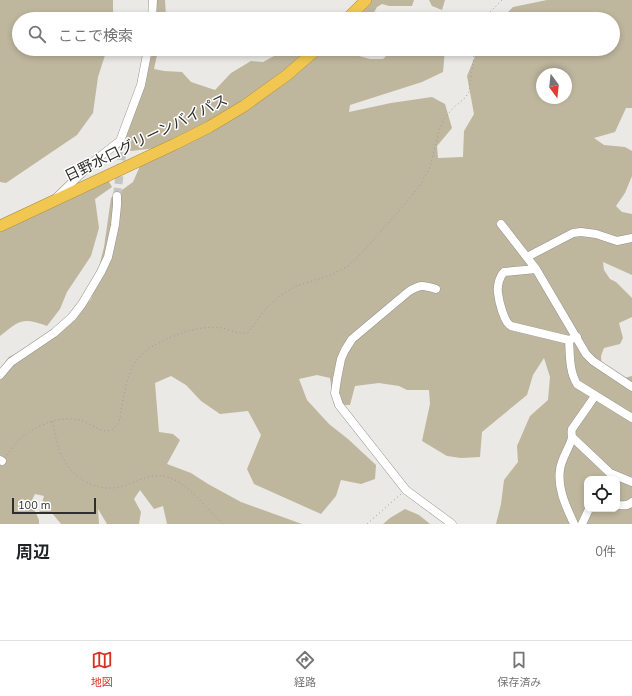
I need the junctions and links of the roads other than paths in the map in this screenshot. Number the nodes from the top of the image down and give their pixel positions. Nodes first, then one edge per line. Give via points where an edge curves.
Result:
1 (154, 0) edge
2 (366, 0) edge
3 (153, 12) edge
4 (354, 12) edge
5 (147, 56) edge
6 (309, 56) edge
7 (116, 196) tunnel mouth
8 (54, 200) junction
9 (501, 224) dead end
10 (0, 226) edge
11 (632, 238) edge
12 (527, 257) junction
13 (536, 269) junction
14 (436, 289) dead end
15 (572, 338) junction
16 (0, 375) edge
17 (632, 387) edge
18 (595, 396) junction
19 (632, 418) edge
20 (572, 437) junction
21 (632, 482) edge
22 (632, 502) edge
23 (620, 505) edge
24 (588, 512) edge
25 (452, 524) edge
26 (574, 524) edge
27 (582, 524) edge

1 - 3 street
2 - 4 highway
5 - 8 street via 141,85 122,144 93,162
6 - 8 highway, 日野水口グリーンバイパス via 244,106 209,127
7 - 16 street via 115,225 108,257 82,304 68,321 11,362
8 - 10 highway, 日野水口グリーンバイパス
9 - 12 street
11 - 12 street via 617,241 596,234 572,233
12 - 13 street
13 - 15 street
13 - 15 street via 502,273 498,293 506,323
14 - 25 street via 423,285 416,286 352,339 341,359 335,393 339,405 406,490
15 - 17 street via 593,361
15 - 18 street via 570,364 574,379
18 - 19 street
18 - 20 street via 572,429
20 - 21 street via 610,472
20 - 26 street via 564,456 559,480 564,501
22 - 23 street via 627,506
24 - 27 street

